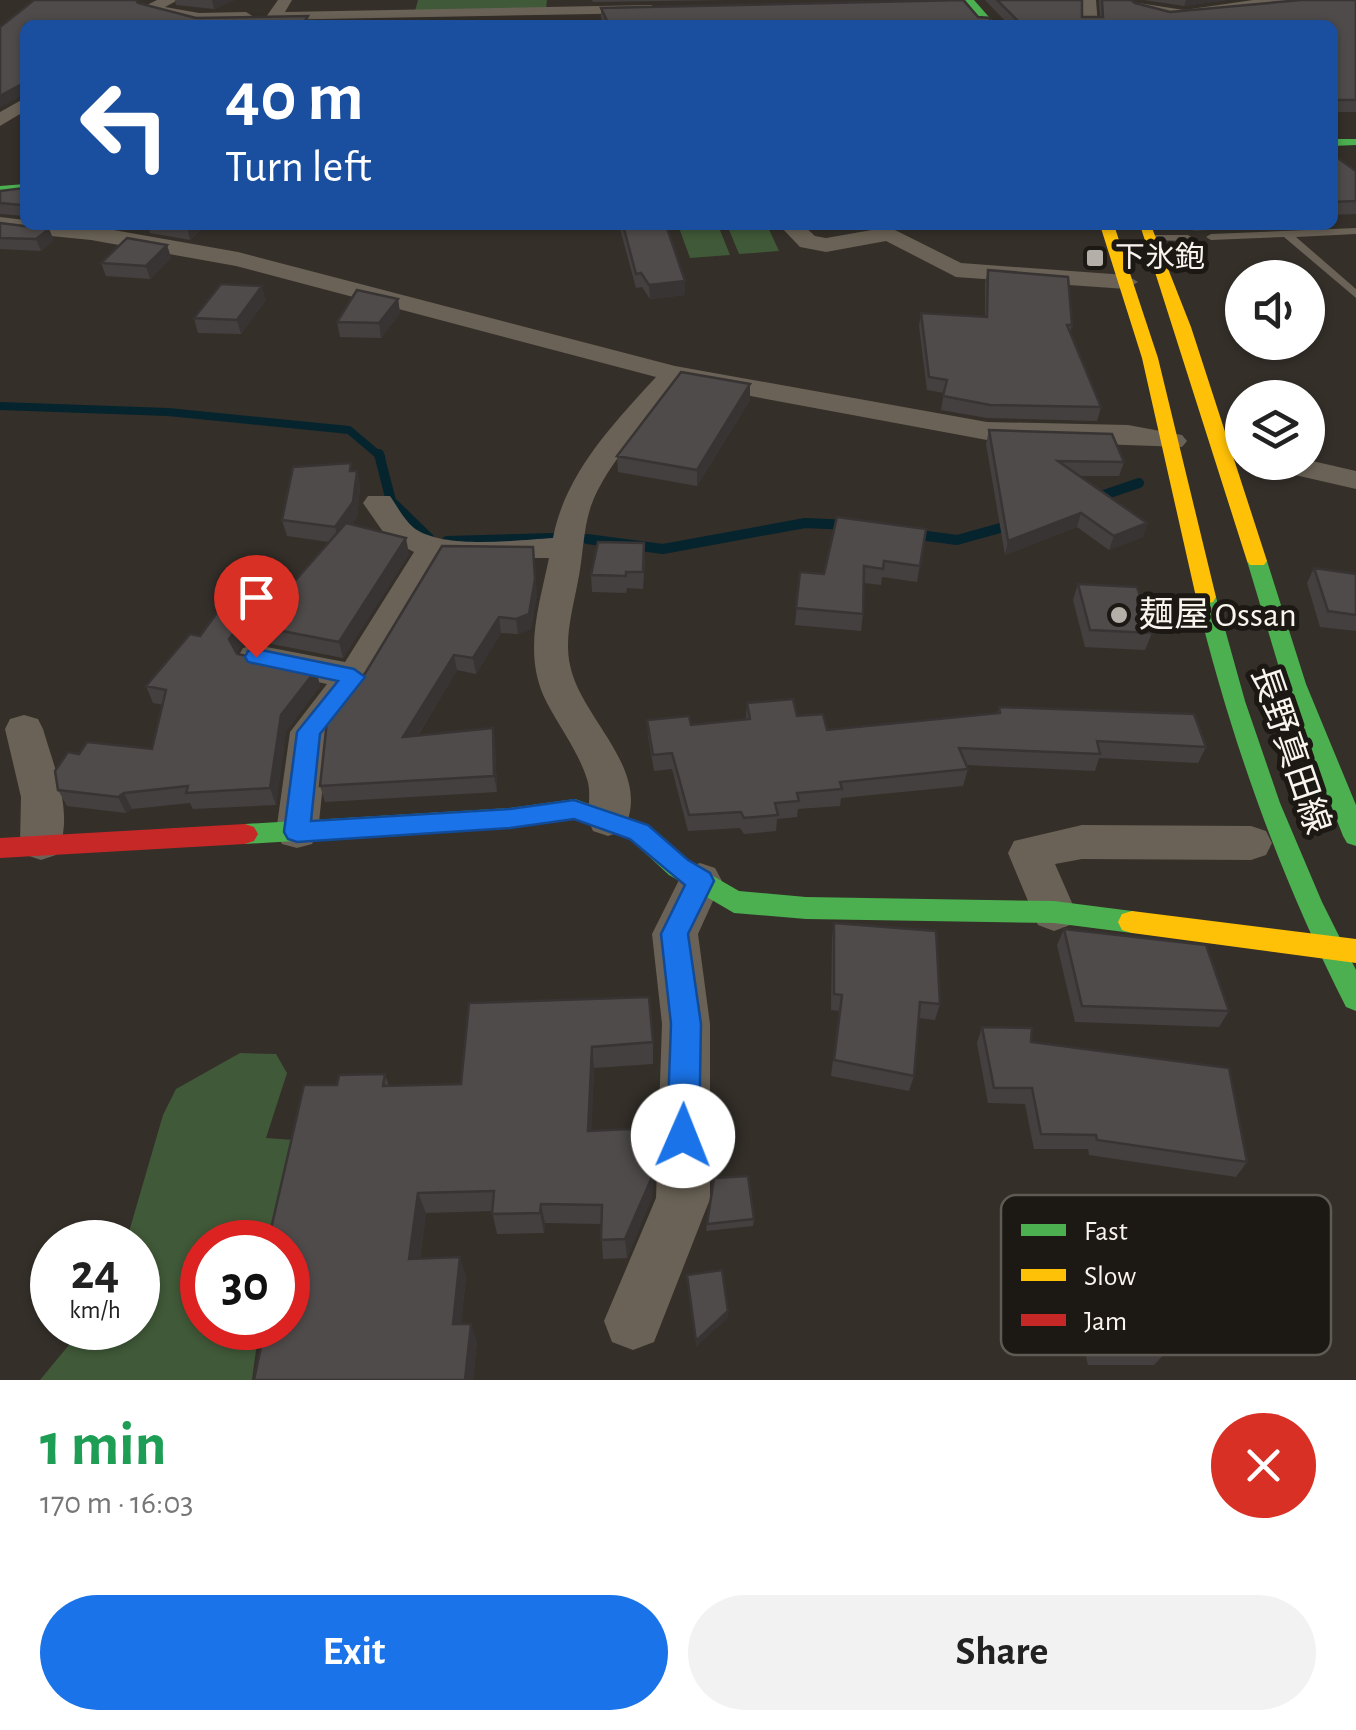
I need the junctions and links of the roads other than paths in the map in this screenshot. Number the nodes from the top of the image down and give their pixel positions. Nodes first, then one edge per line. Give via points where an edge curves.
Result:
1 (171, 0) edge
2 (1126, 0) edge
3 (958, 2) edge
4 (1330, 3) edge
5 (558, 6) edge
6 (410, 7) edge
7 (148, 8) junction
8 (672, 9) edge
9 (132, 18) edge
10 (498, 19) edge
11 (247, 20) edge
12 (281, 20) edge
13 (984, 20) edge
14 (61, 230) edge
15 (795, 230) edge
16 (1109, 230) edge
17 (1356, 231) edge
18 (1147, 232) edge
19 (1288, 234) junction
20 (1211, 237) dead end
21 (1188, 238) dead end
22 (1126, 282) junction
23 (1356, 295) edge
24 (674, 374) junction
25 (1225, 439) edge
26 (1172, 441) junction
27 (1325, 473) edge
28 (1237, 480) edge
29 (1356, 480) edge
30 (379, 502) dead end
31 (434, 546) junction
32 (568, 547) junction
33 (256, 657) edge
34 (354, 677) junction
35 (24, 729) dead end
36 (608, 820) junction
37 (297, 832) junction
38 (1356, 836) edge
39 (42, 843) junction
40 (1251, 843) dead end
41 (0, 848) edge
42 (700, 881) junction
43 (1054, 912) junction
44 (1327, 946) junction
45 (1356, 951) edge
46 (1356, 998) edge
47 (632, 1321) dead end

1 - 7 street
2 - 4 street via 1151,13 1184,14
3 - 13 main road
5 - 8 street
5 - 10 street
6 - 10 street
6 - 12 street
7 - 9 street
7 - 11 street
14 - 24 street via 238,259
15 - 22 street via 808,242 826,244 889,234 956,270
16 - 22 main road, 長野真田線
17 - 19 lane
18 - 21 lane
18 - 25 main road, 長野真田線
19 - 20 lane
19 - 23 lane
22 - 26 main road, 長野真田線
24 - 26 street via 987,431
24 - 32 street via 619,435 575,506
26 - 44 main road, 長野真田線 via 1229,689
27 - 29 street
28 - 38 main road, 長野真田線 via 1295,684
30 - 31 street via 403,535
31 - 32 street
31 - 34 street
32 - 36 street via 550,662 609,782 615,801
33 - 34 street
34 - 37 street via 309,732
35 - 39 street via 42,798
36 - 37 main road via 574,809
36 - 42 main road via 639,832
37 - 39 main road
39 - 41 main road
40 - 43 street via 1082,842 1029,852
42 - 43 main road via 734,902
42 - 47 street via 674,934 686,1024 683,1200
43 - 44 main road
44 - 45 main road
44 - 46 main road, 長野真田線

